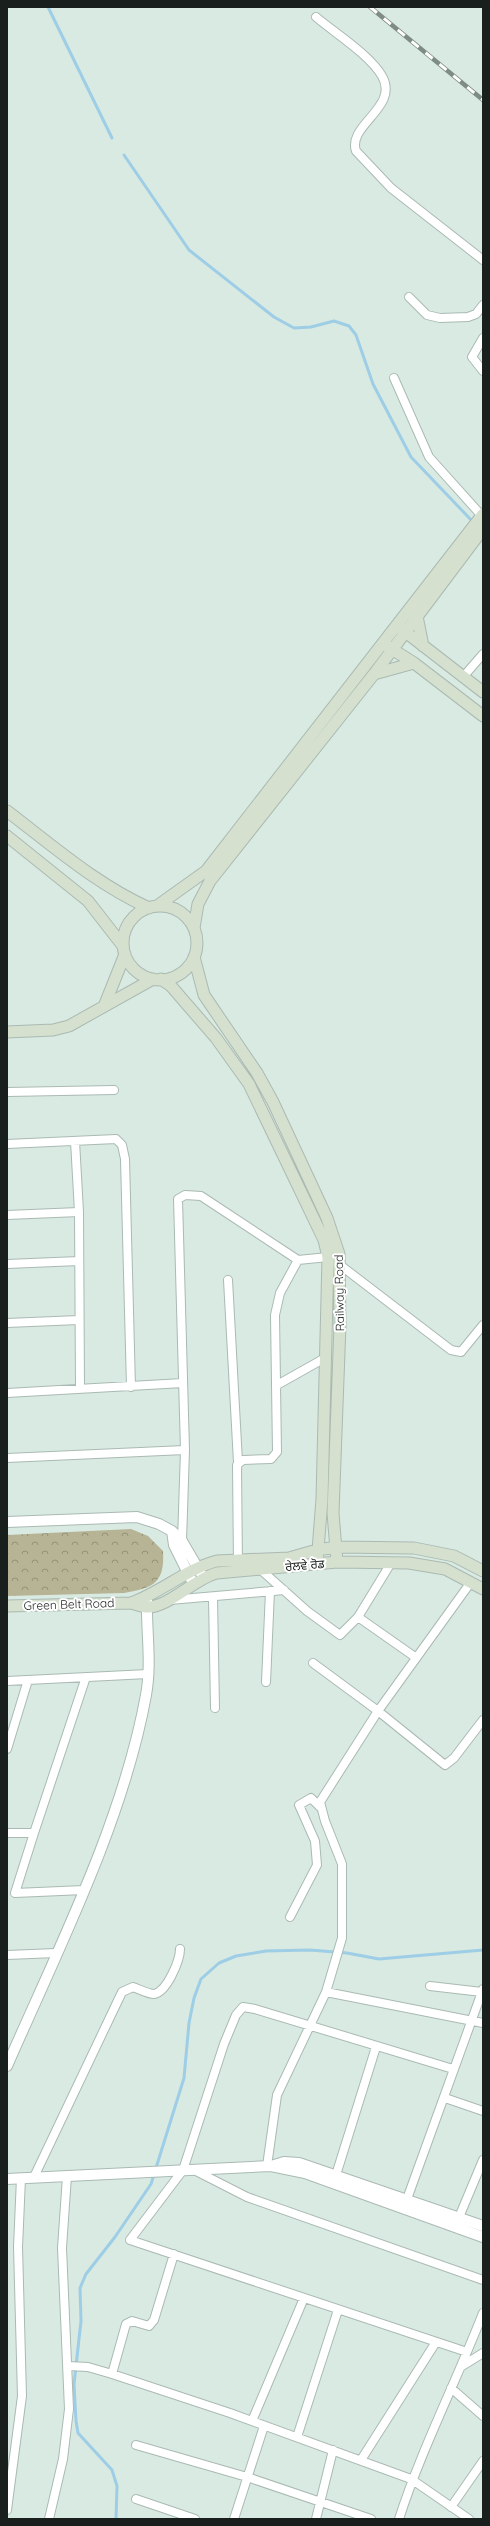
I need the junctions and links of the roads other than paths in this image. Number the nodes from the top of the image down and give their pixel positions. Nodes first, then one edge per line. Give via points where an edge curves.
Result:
1 (316, 18) dead end
2 (483, 260) edge
3 (409, 297) dead end
4 (483, 305) edge
5 (483, 338) edge
6 (483, 371) edge
7 (394, 378) dead end
8 (482, 520) edge
9 (471, 539) junction
10 (417, 616) junction
11 (401, 629) junction
12 (388, 646) junction
13 (424, 646) junction
14 (483, 654) edge
15 (414, 663) junction
16 (374, 674) junction
17 (464, 677) junction
18 (483, 692) edge
19 (483, 716) edge
20 (7, 811) edge
21 (7, 836) edge
22 (153, 907) junction
23 (194, 928) junction
24 (124, 950) junction
25 (194, 957) junction
26 (157, 979) junction
27 (105, 1004) junction
28 (7, 1032) edge
29 (114, 1090) dead end
30 (7, 1092) edge
31 (74, 1141) junction
32 (7, 1144) edge
33 (79, 1212) junction
34 (7, 1215) edge
35 (328, 1257) junction
36 (298, 1260) junction
37 (79, 1261) junction
38 (7, 1264) edge
39 (340, 1265) junction
40 (228, 1280) dead end
41 (79, 1320) junction
42 (7, 1323) edge
43 (483, 1325) edge
44 (325, 1358) junction
45 (183, 1383) junction
46 (277, 1385) junction
47 (131, 1387) junction
48 (80, 1389) junction
49 (7, 1393) edge
50 (185, 1450) junction
51 (7, 1458) edge
52 (238, 1462) junction
53 (7, 1522) edge
54 (172, 1531) junction
55 (182, 1541) junction
56 (336, 1547) junction
57 (316, 1550) junction
58 (238, 1560) junction
59 (337, 1562) junction
60 (391, 1563) junction
61 (317, 1564) junction
62 (260, 1569) junction
63 (238, 1571) junction
64 (483, 1571) edge
65 (200, 1572) junction
66 (187, 1573) junction
67 (471, 1582) junction
68 (193, 1583) junction
69 (483, 1589) edge
70 (284, 1590) junction
71 (270, 1592) junction
72 (213, 1597) junction
73 (166, 1601) junction
74 (147, 1602) junction
75 (7, 1606) edge
76 (358, 1617) junction
77 (415, 1657) junction
78 (313, 1663) dead end
79 (148, 1674) junction
80 (86, 1677) junction
81 (28, 1680) junction
82 (7, 1681) edge
83 (266, 1682) dead end
84 (216, 1708) dead end
85 (378, 1711) junction
86 (483, 1720) edge
87 (7, 1749) edge
88 (320, 1807) junction
89 (7, 1833) edge
90 (34, 1833) junction
91 (84, 1890) junction
92 (11, 1893) edge
93 (290, 1917) dead end
94 (180, 1949) dead end
95 (56, 1953) junction
96 (7, 1955) edge
97 (430, 1986) dead end
98 (482, 1991) edge
99 (326, 1992) junction
100 (472, 2021) junction
101 (483, 2022) edge
102 (310, 2027) junction
103 (376, 2047) junction
104 (7, 2066) edge
105 (453, 2069) junction
106 (445, 2098) junction
107 (483, 2110) edge
108 (483, 2160) edge
109 (269, 2166) junction
110 (178, 2170) junction
111 (194, 2170) junction
112 (336, 2175) junction
113 (67, 2176) junction
114 (34, 2177) junction
115 (7, 2178) edge
116 (21, 2178) junction
117 (407, 2199) junction
118 (460, 2216) junction
119 (483, 2226) edge
120 (455, 2228) junction
121 (483, 2237) edge
122 (174, 2254) junction
123 (483, 2280) edge
124 (304, 2298) junction
125 (338, 2310) junction
126 (483, 2313) edge
127 (436, 2342) junction
128 (467, 2352) junction
129 (483, 2353) edge
130 (71, 2366) junction
131 (462, 2366) junction
132 (112, 2374) junction
133 (451, 2388) junction
134 (483, 2416) edge
135 (252, 2421) junction
136 (264, 2426) junction
137 (297, 2437) junction
138 (136, 2445) dead end
139 (333, 2450) junction
140 (361, 2460) junction
141 (483, 2461) edge
142 (247, 2477) junction
143 (411, 2479) junction
144 (136, 2499) dead end
145 (321, 2503) junction
146 (451, 2507) junction
147 (7, 2510) edge
148 (49, 2519) edge
149 (195, 2519) edge
150 (234, 2519) edge
151 (316, 2519) edge
152 (371, 2519) edge
153 (399, 2519) edge
154 (469, 2519) edge

1 - 2 street via 375,67 386,86 385,98 358,135 356,151 391,188
3 - 4 street via 427,315 440,318 468,317 476,314
5 - 6 street via 472,357
7 - 8 street via 429,457
8 - 9 main road
9 - 10 main road
9 - 11 main road
10 - 11 main road
10 - 13 main road
11 - 12 main road
11 - 13 main road
12 - 15 main road
12 - 16 main road
12 - 22 main road via 206,871
13 - 17 main road
14 - 17 street
15 - 16 main road
15 - 19 main road
16 - 23 main road via 210,881 198,904
17 - 18 main road
20 - 22 main road via 78,867 120,895
21 - 24 main road via 88,901
22 - 23 main road via 177,910 188,918
22 - 24 main road via 136,914 126,927
23 - 25 main road via 197,940
24 - 26 main road via 138,972
24 - 27 main road
25 - 26 main road via 186,969 172,978
25 - 39 main road, Railway Road via 204,995 257,1073 273,1102 327,1218 336,1243
26 - 27 main road
26 - 35 main road via 171,986 216,1038 249,1084 316,1220
27 - 28 main road via 83,1020 69,1026 53,1030
29 - 30 street
31 - 32 street
31 - 33 street
31 - 47 street via 116,1138 124,1151
33 - 34 street
33 - 37 street
35 - 36 street
35 - 44 main road
36 - 45 street via 200,1196 191,1194 179,1197 176,1204
36 - 46 street via 280,1293 275,1315
37 - 38 street
37 - 41 street
39 - 43 street via 451,1350 461,1352
39 - 56 main road, Railway Road via 333,1513
40 - 52 street
41 - 42 street
41 - 48 street
44 - 46 street
44 - 57 main road via 322,1510
45 - 47 street
45 - 50 street
46 - 52 street via 276,1456 271,1459
47 - 48 street
48 - 49 street
50 - 51 street
50 - 55 street
52 - 58 street
53 - 54 street via 137,1517
54 - 55 street
54 - 66 street via 174,1545
55 - 65 street
56 - 57 main road
56 - 59 main road, Railway Road
56 - 64 main road via 433,1550 454,1556
57 - 58 main road via 289,1558
57 - 61 main road
58 - 63 street
58 - 65 main road via 217,1561
59 - 60 main road, ਰੇਲਵੇ ਰੋਡ
59 - 61 main road, ਰੇਲਵੇ ਰੋਡ
60 - 67 main road, ਰੇਲਵੇ ਰੋਡ via 409,1563 445,1570
60 - 76 street
61 - 62 main road, ਰੇਲਵੇ ਰੋਡ
62 - 63 main road, ਰੇਲਵੇ ਰੋਡ
62 - 70 street
63 - 65 main road, ਰੇਲਵੇ ਰੋਡ
65 - 66 main road
65 - 68 main road, ਰੇਲਵੇ ਰੋਡ
66 - 68 street
66 - 74 main road
67 - 69 main road, ਰੇਲਵੇ ਰੋਡ
67 - 77 street
68 - 73 main road, ਰੇਲਵੇ ਰੋਡ
70 - 71 street
70 - 76 street via 338,1635 344,1633
71 - 72 street
71 - 83 street
72 - 73 street
72 - 84 street
73 - 74 main road, ਰੇਲਵੇ ਰੋਡ
74 - 75 main road, Green Belt Road
74 - 79 street
76 - 77 street
77 - 85 street
78 - 85 street
79 - 80 street
79 - 91 street via 146,1695 128,1764
80 - 81 street
80 - 90 street
81 - 82 street
81 - 87 street
85 - 86 street via 445,1765 454,1758
85 - 88 street via 325,1790
88 - 93 street via 313,1799 305,1801 300,1808 315,1841 317,1865
88 - 99 street via 342,1864 339,1952
89 - 90 street
90 - 92 street
91 - 92 street
91 - 95 street
94 - 114 street via 178,1963 162,1990 152,1994 133,1987 122,1992
95 - 96 street
95 - 104 street
97 - 98 street
98 - 100 street
99 - 100 street
99 - 102 street
100 - 101 street
100 - 105 street
102 - 103 street
102 - 109 street via 277,2096
102 - 110 street via 248,2007 239,2010
103 - 105 street
103 - 112 street
105 - 106 street
106 - 107 street
106 - 117 street
108 - 118 street
109 - 111 street
109 - 112 street via 291,2161
109 - 120 street via 305,2173
110 - 111 street
110 - 113 street
110 - 122 street via 130,2240
111 - 123 street via 246,2197
112 - 117 street
113 - 114 street
113 - 130 street via 62,2248
114 - 116 street
115 - 116 street
116 - 147 street via 18,2247 22,2396
117 - 118 street
118 - 119 street
118 - 120 street
120 - 121 street
122 - 124 street
122 - 132 street via 154,2320 149,2326 132,2321 126,2324
124 - 125 street
124 - 135 street
125 - 127 street
125 - 137 street
126 - 128 street
127 - 128 street
127 - 140 street
128 - 131 street
129 - 131 street
130 - 132 street via 88,2367
130 - 148 street via 68,2425
131 - 133 street
132 - 135 street
133 - 134 street
133 - 143 street
135 - 136 street
136 - 137 street
136 - 142 street
137 - 139 street
138 - 142 street
139 - 140 street
139 - 145 street
140 - 143 street
141 - 146 street
142 - 145 street
142 - 150 street
143 - 146 street
143 - 153 street
144 - 149 street
145 - 151 street
145 - 152 street
146 - 154 street

